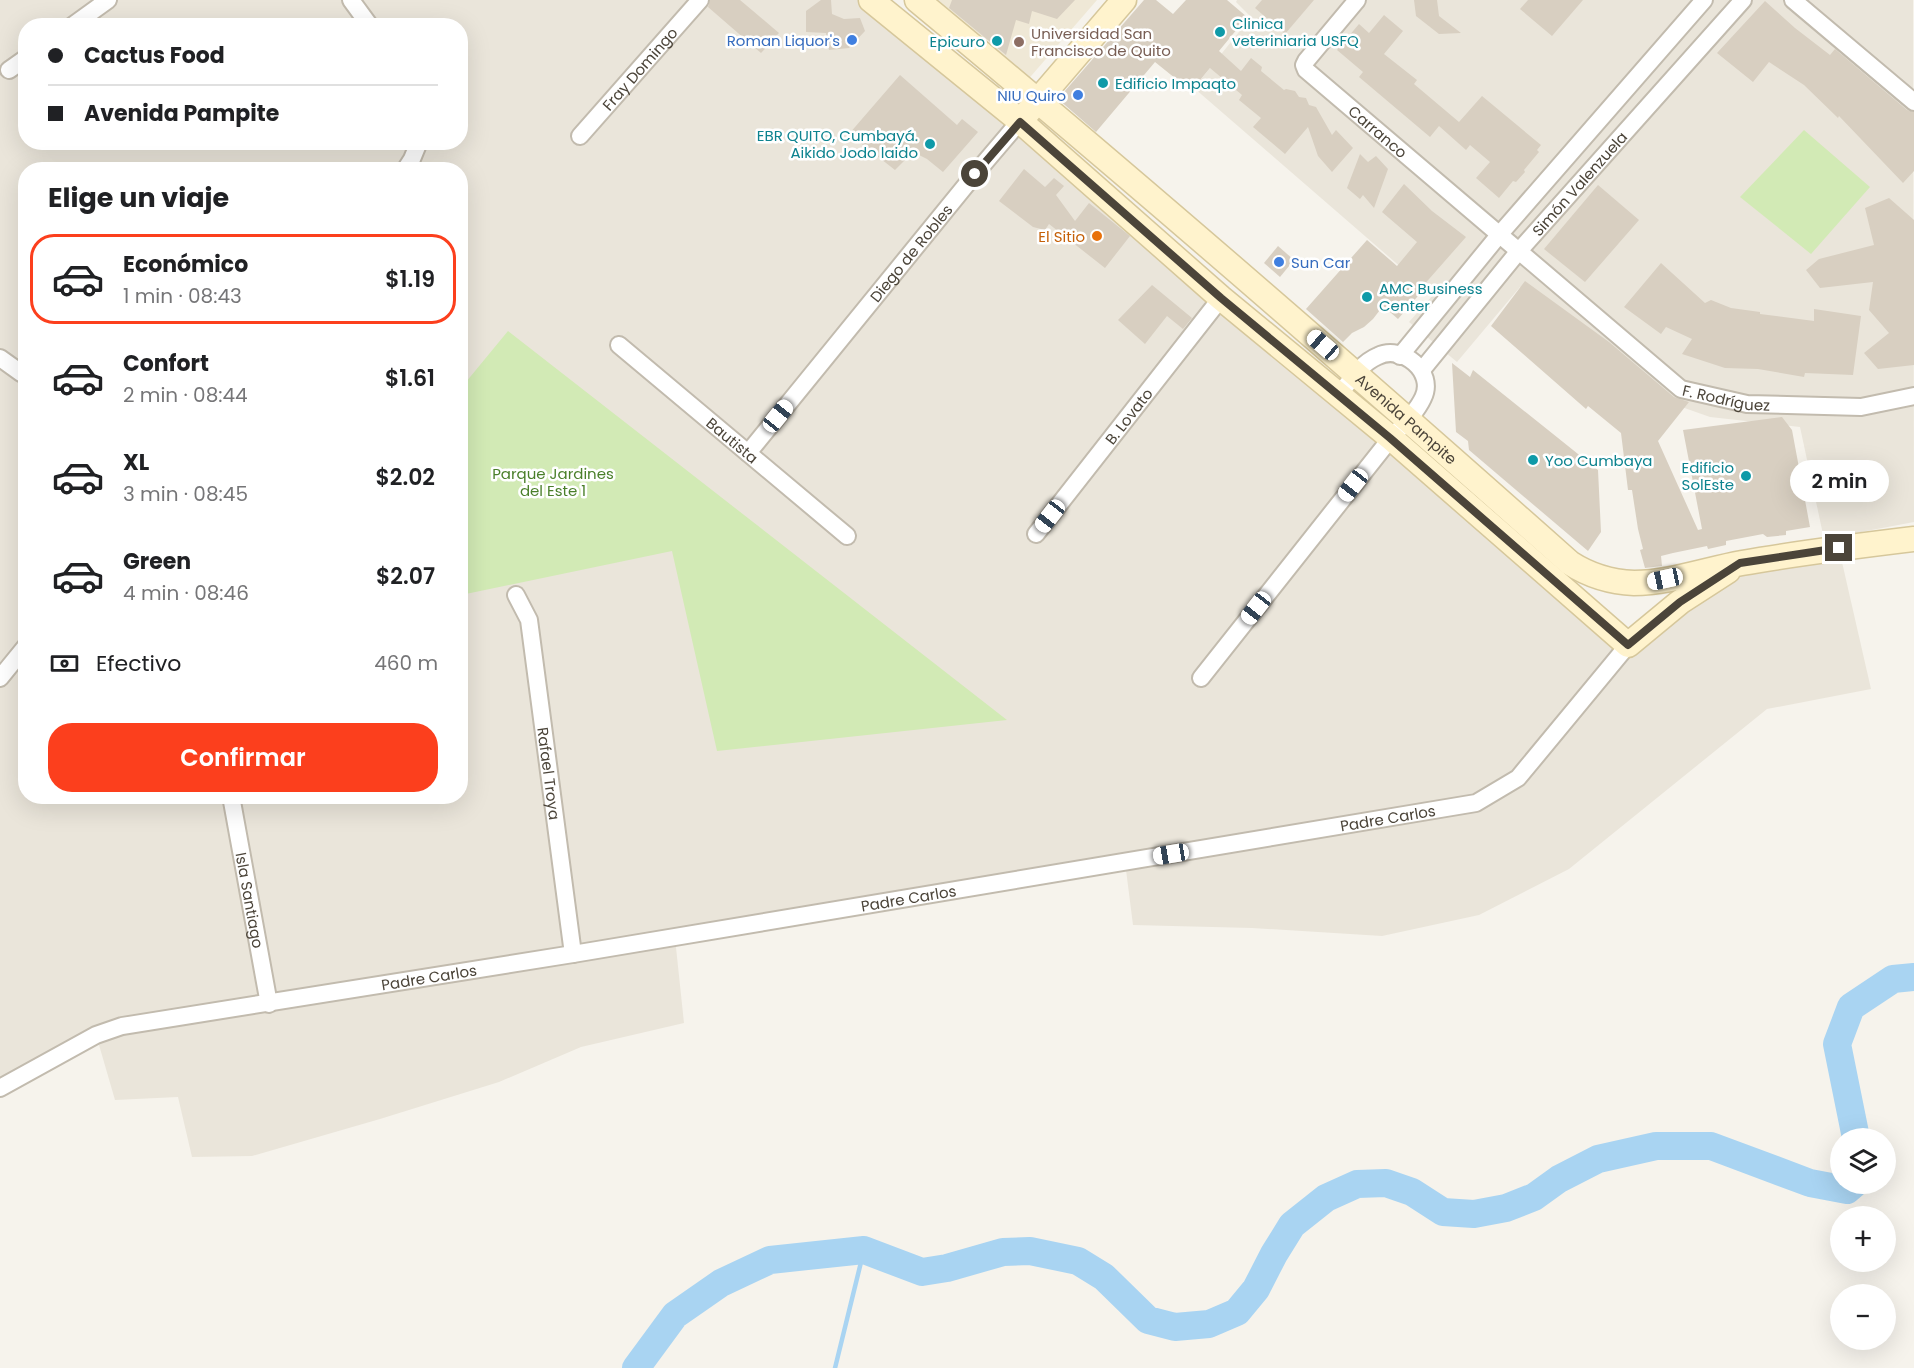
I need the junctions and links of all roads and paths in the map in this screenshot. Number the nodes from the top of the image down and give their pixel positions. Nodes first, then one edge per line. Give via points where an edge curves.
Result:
1 (108, 0) edge
2 (351, 0) edge
3 (700, 0) edge
4 (871, 0) edge
5 (916, 0) edge
6 (1124, 0) edge
7 (1357, 0) edge
8 (1704, 0) edge
9 (1743, 0) edge
10 (1793, 0) edge
11 (83, 18) edge
12 (364, 18) edge
13 (1666, 43) junction
14 (18, 64) edge
15 (9, 70) dead end
16 (1680, 70) junction
17 (1038, 100) junction
18 (1914, 102) edge
19 (1020, 122) junction
20 (580, 136) dead end
21 (1576, 147) junction
22 (1588, 174) junction
23 (1499, 235) junction
24 (1518, 252) junction
25 (1240, 274) junction
26 (1221, 298) junction
27 (619, 345) dead end
28 (1400, 356) junction
29 (0, 358) edge
30 (1422, 370) junction
31 (18, 371) edge
32 (1356, 374) junction
33 (1339, 395) junction
34 (1914, 396) edge
35 (1408, 419) junction
36 (1390, 438) junction
37 (748, 453) junction
38 (1036, 534) dead end
39 (847, 536) dead end
40 (1914, 539) edge
41 (1740, 563) junction
42 (1614, 581) junction
43 (1646, 583) junction
44 (516, 595) dead end
45 (1664, 618) junction
46 (1601, 621) junction
47 (1628, 645) junction
48 (18, 656) edge
49 (0, 678) edge
50 (1201, 678) dead end
51 (232, 804) edge
52 (573, 954) junction
53 (269, 1004) junction
54 (0, 1088) edge

1 - 11 street
2 - 12 street
3 - 20 street, Fray Domingo
4 - 19 street, Avenida Pampite
5 - 17 street, Avenida Pampite
6 - 17 street, Diego de Robles
7 - 23 street, Carranco via 1306,61 1306,69
8 - 13 street, Simón Valenzuela
9 - 16 street, Simón Valenzuela
10 - 18 street
13 - 16 street
13 - 21 street, Simón Valenzuela
14 - 15 street
16 - 22 street, Simón Valenzuela
17 - 19 street, Diego de Robles
17 - 25 street, Avenida Pampite
19 - 26 street, Avenida Pampite
19 - 37 street, Diego de Robles
21 - 22 street
21 - 23 street, Simón Valenzuela
22 - 24 street, Simón Valenzuela
23 - 24 street, Carranco
23 - 28 street, Simón Valenzuela
24 - 30 street, Simón Valenzuela
24 - 34 street, F. Rodríguez via 1681,389 1747,404 1861,407
25 - 26 street
25 - 32 street, Avenida Pampite
26 - 33 street, Avenida Pampite
26 - 38 street, B. Lovato
27 - 37 street, Bautista
28 - 30 street
28 - 32 street via 1379,355
29 - 31 street
30 - 35 street via 1424,397
32 - 33 street
32 - 35 street, Avenida Pampite
33 - 36 street, Avenida Pampite
35 - 36 street
35 - 42 street, Avenida Pampite via 1570,563 1586,574
36 - 46 street, Avenida Pampite
36 - 50 street
37 - 39 street, Bautista
40 - 41 street, Avenida Pampite
41 - 43 street, Avenida Pampite
41 - 45 street, Padre Carlos via 1680,602
42 - 43 street, Avenida Pampite
42 - 46 street via 1604,596
43 - 45 street via 1662,601
44 - 52 street, Rafael Troya via 529,620
45 - 47 street, Padre Carlos
46 - 47 street, Avenida Pampite
47 - 52 street, Padre Carlos via 1518,778 1476,803
48 - 49 street
51 - 53 street, Isla Santiago
52 - 53 street, Padre Carlos
53 - 54 street, Padre Carlos via 123,1026 96,1035

